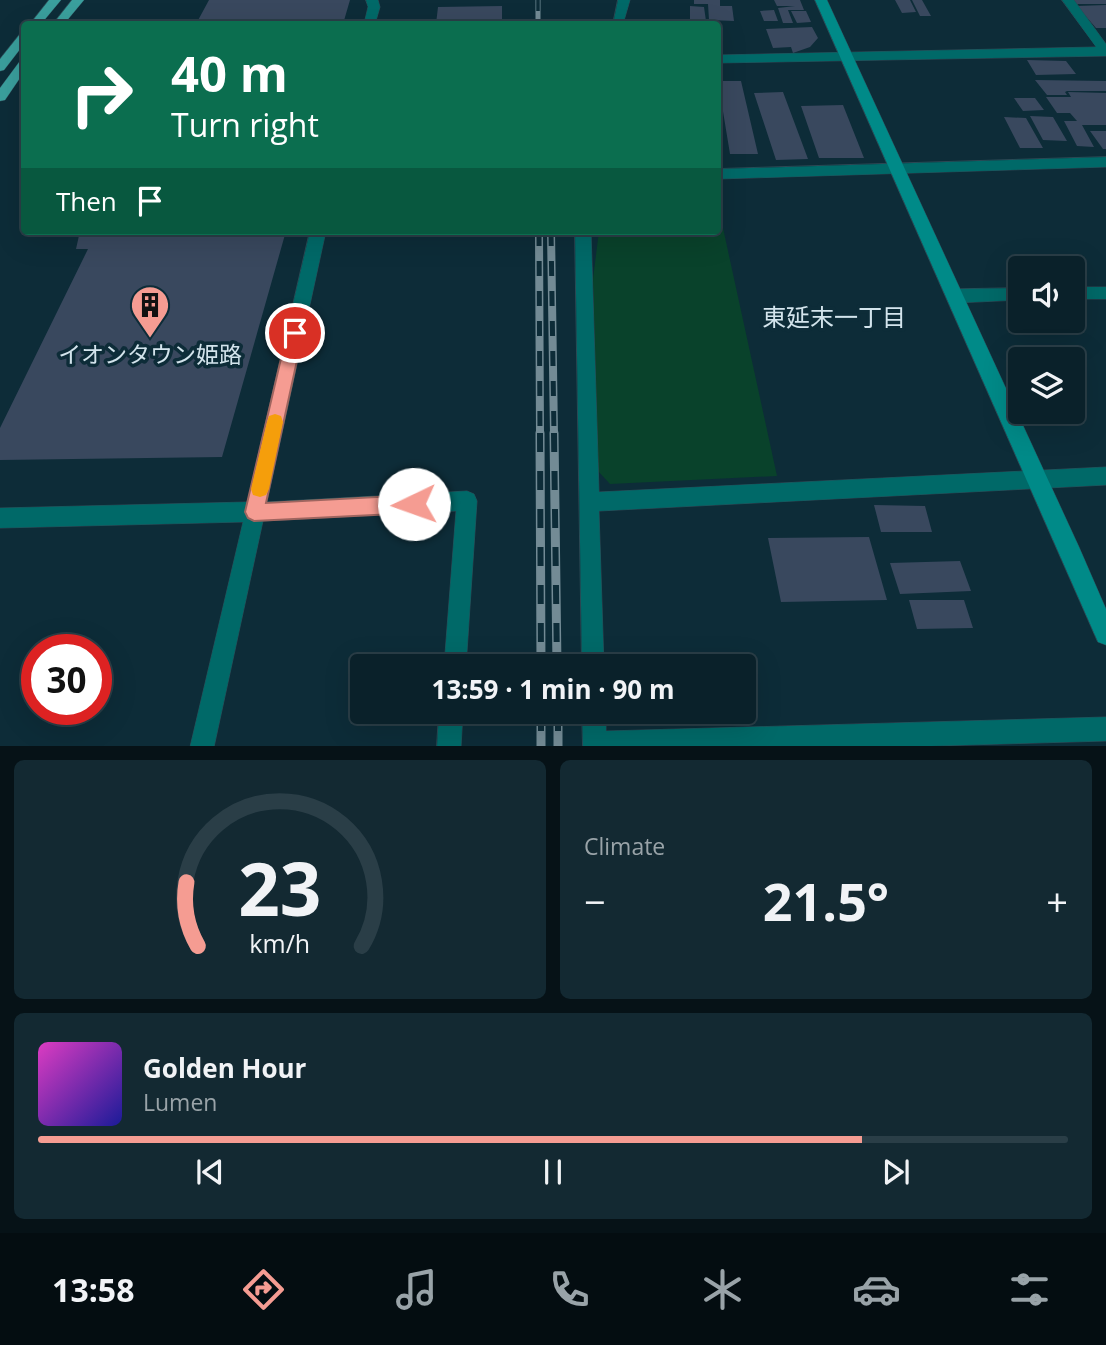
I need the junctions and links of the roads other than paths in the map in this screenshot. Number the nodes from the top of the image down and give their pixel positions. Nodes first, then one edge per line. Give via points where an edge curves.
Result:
1 (55, 0) edge
2 (78, 0) edge
3 (372, 0) edge
4 (624, 0) edge
5 (821, 0) edge
6 (1068, 0) edge
7 (38, 21) edge
8 (60, 21) edge
9 (371, 21) edge
10 (619, 21) edge
11 (21, 41) edge
12 (1105, 51) edge
13 (844, 55) junction
14 (721, 60) edge
15 (0, 67) edge
16 (21, 68) edge
17 (0, 97) edge
18 (1106, 162) edge
19 (895, 168) junction
20 (721, 174) edge
21 (317, 235) edge
22 (583, 235) edge
23 (1085, 293) edge
24 (1106, 293) edge
25 (1008, 294) edge
26 (955, 296) junction
27 (1106, 477) edge
28 (1040, 481) junction
29 (588, 502) junction
30 (254, 512) junction
31 (0, 519) edge
32 (1106, 634) edge
33 (456, 654) edge
34 (593, 654) edge
35 (450, 724) edge
36 (594, 724) edge
37 (1106, 730) edge
38 (595, 745) edge
39 (202, 746) edge
40 (449, 746) edge

1 - 7 main road
2 - 8 main road
3 - 9 street
4 - 10 street
5 - 13 street
6 - 12 street
11 - 15 main road
12 - 13 street
13 - 14 street
13 - 19 street
16 - 17 main road
18 - 19 street
19 - 20 street
19 - 26 street
21 - 30 street
22 - 29 street
23 - 24 street
25 - 26 street
26 - 28 street
27 - 28 street
28 - 29 street
28 - 32 street
29 - 34 street
30 - 31 street
30 - 33 street via 467,501
30 - 39 street
35 - 40 street
36 - 38 street
37 - 38 street

